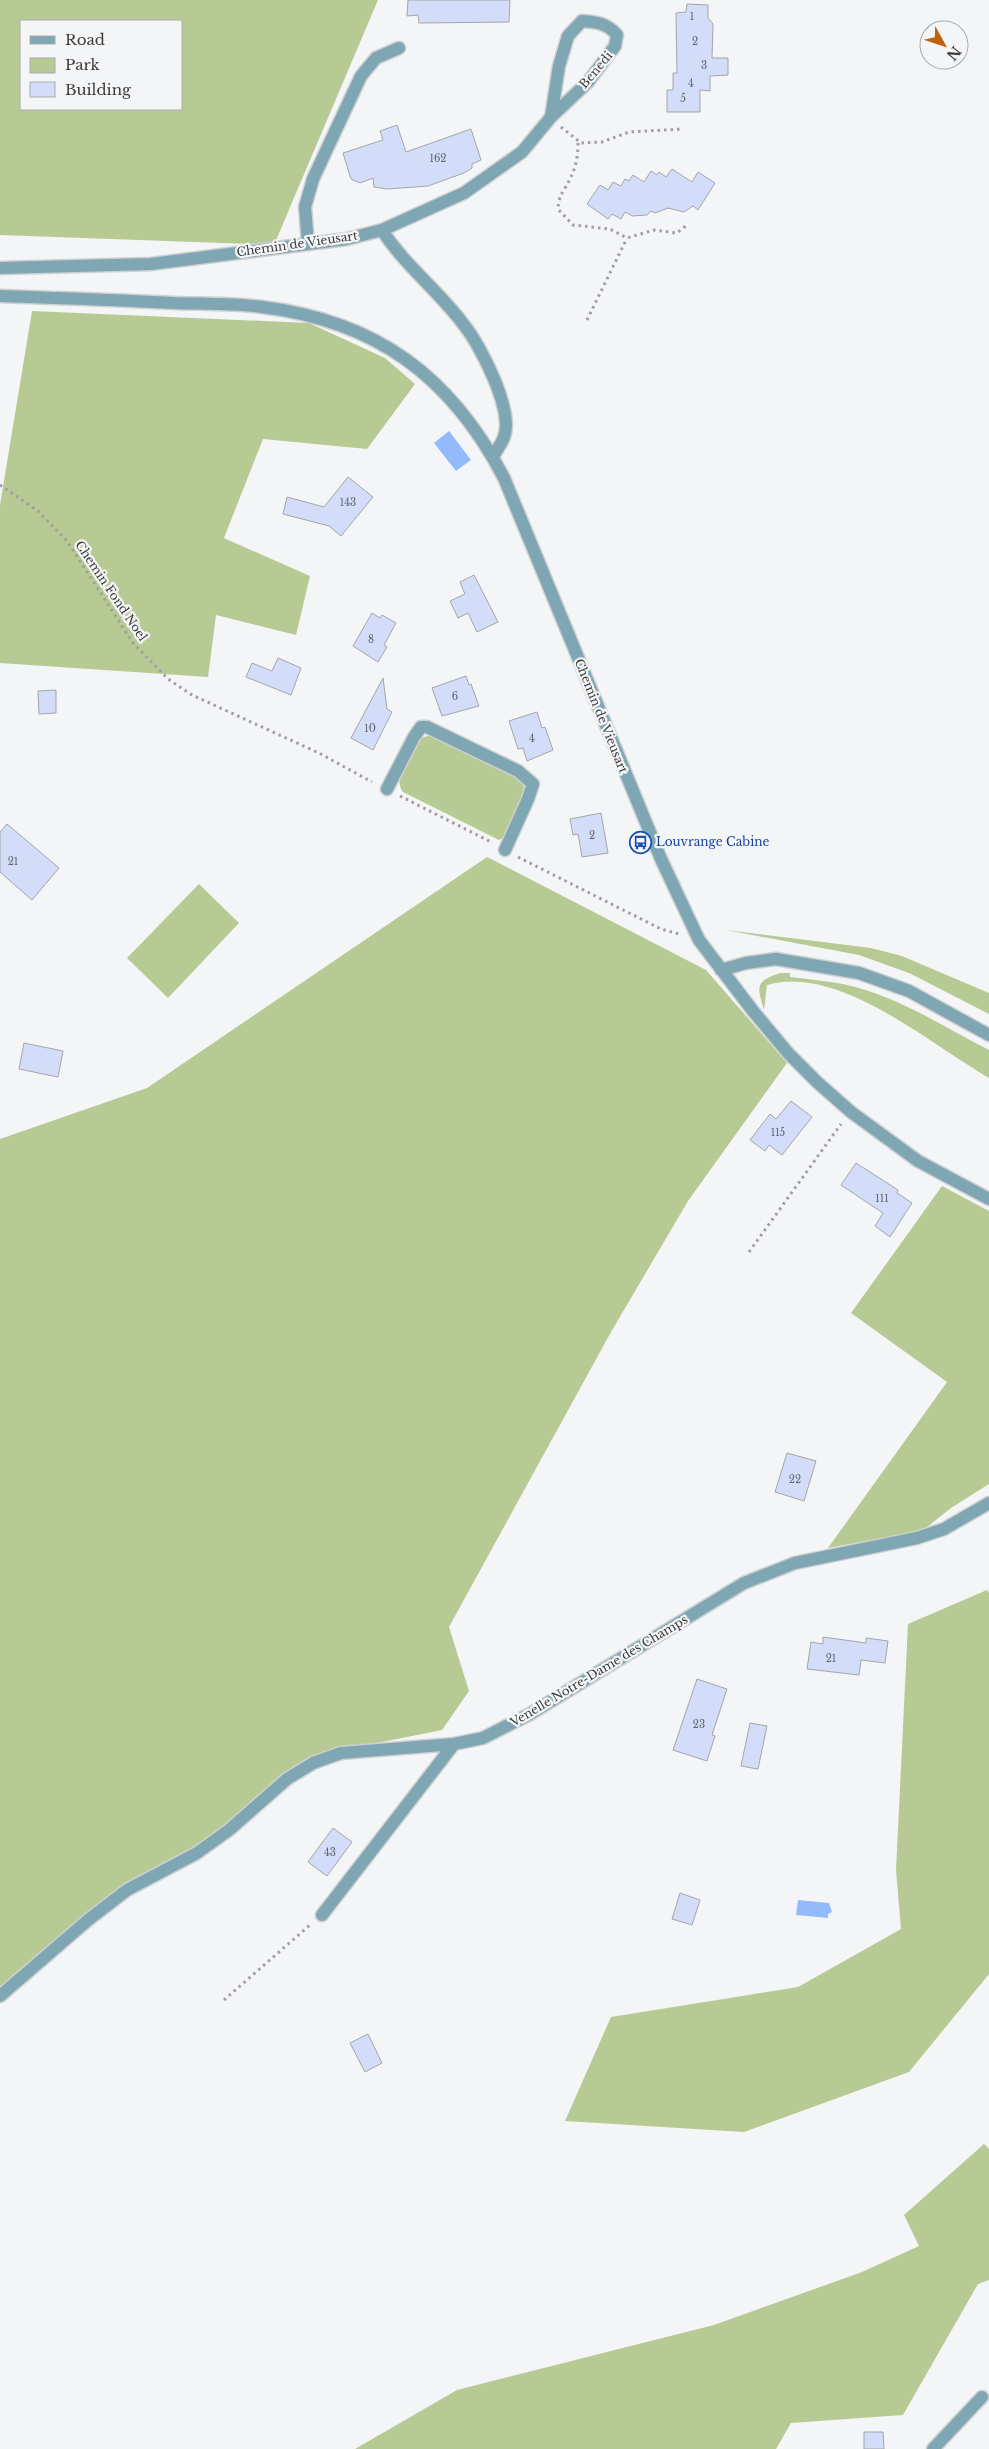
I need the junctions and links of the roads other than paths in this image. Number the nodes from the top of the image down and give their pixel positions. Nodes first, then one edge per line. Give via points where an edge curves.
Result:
1 (399, 48) dead end
2 (551, 117) junction
3 (382, 230) junction
4 (308, 244) junction
5 (0, 268) edge
6 (0, 296) edge
7 (493, 457) junction
8 (387, 789) dead end
9 (505, 850) dead end
10 (721, 970) junction
11 (989, 1034) edge
12 (989, 1199) edge
13 (989, 1503) edge
14 (454, 1744) junction
15 (322, 1915) road end
16 (0, 1996) edge
17 (982, 2397) dead end
18 (933, 2449) edge

1 - 4 street via 376,58 361,76 313,179 305,207
2 - 2 street, Benedi via 588,82 615,46 617,35 611,28 600,22 582,21 568,36 559,66
2 - 3 street, Benedi via 522,152 464,193
3 - 4 street, Chemin de Vieusart
3 - 7 street via 396,251 466,326 489,369 507,417 505,437
4 - 5 street, Chemin de Vieusart via 151,264
6 - 7 street, Chemin de Vieusart via 260,306 315,316 390,348 424,373 457,406
7 - 10 street, Chemin de Vieusart via 661,859 699,940
8 - 9 street via 422,727 518,771 533,784
10 - 11 street via 746,962 776,959 859,973 910,992
10 - 12 street, Chemin de Vieusart via 788,1053 851,1112 918,1161
13 - 14 street, Venelle Notre-Dame des Champs via 944,1529 917,1538 795,1563 744,1583 530,1714 483,1738
14 - 15 street
14 - 16 street, Venelle Notre-Dame des Champs via 341,1753 313,1763 287,1779 229,1830 197,1853 127,1890
17 - 18 street

